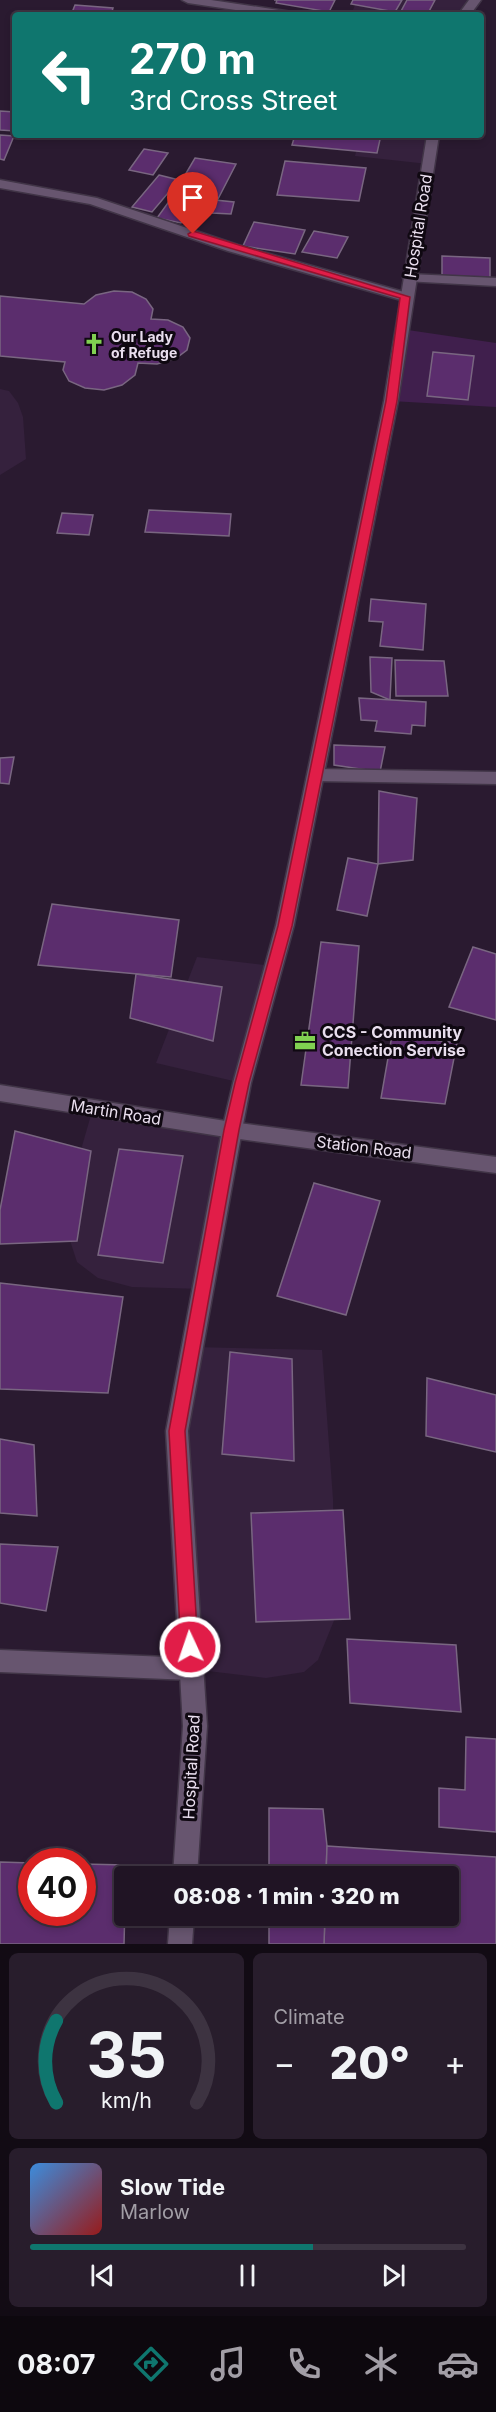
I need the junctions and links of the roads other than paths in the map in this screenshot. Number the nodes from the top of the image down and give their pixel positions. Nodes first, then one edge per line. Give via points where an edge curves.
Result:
1 (188, 0) edge
2 (271, 12) edge
3 (433, 138) edge
4 (0, 183) edge
5 (410, 278) junction
6 (496, 282) edge
7 (405, 297) junction
8 (316, 775) junction
9 (496, 778) edge
10 (0, 1093) edge
11 (232, 1130) junction
12 (496, 1165) edge
13 (0, 1661) edge
14 (191, 1669) junction
15 (186, 1866) edge
16 (181, 1926) edge
17 (180, 1944) edge

1 - 2 street
3 - 5 street, Hospital Road
4 - 7 street via 93,201 233,248
5 - 6 street
5 - 7 street, Hospital Road
7 - 8 street, Hospital Road via 391,401
8 - 9 street
8 - 11 street, Hospital Road via 285,926
10 - 11 street, Martin Road
11 - 12 street, Station Road
11 - 14 street, Hospital Road via 177,1431
13 - 14 street
14 - 15 street, Hospital Road via 195,1726
16 - 17 street

